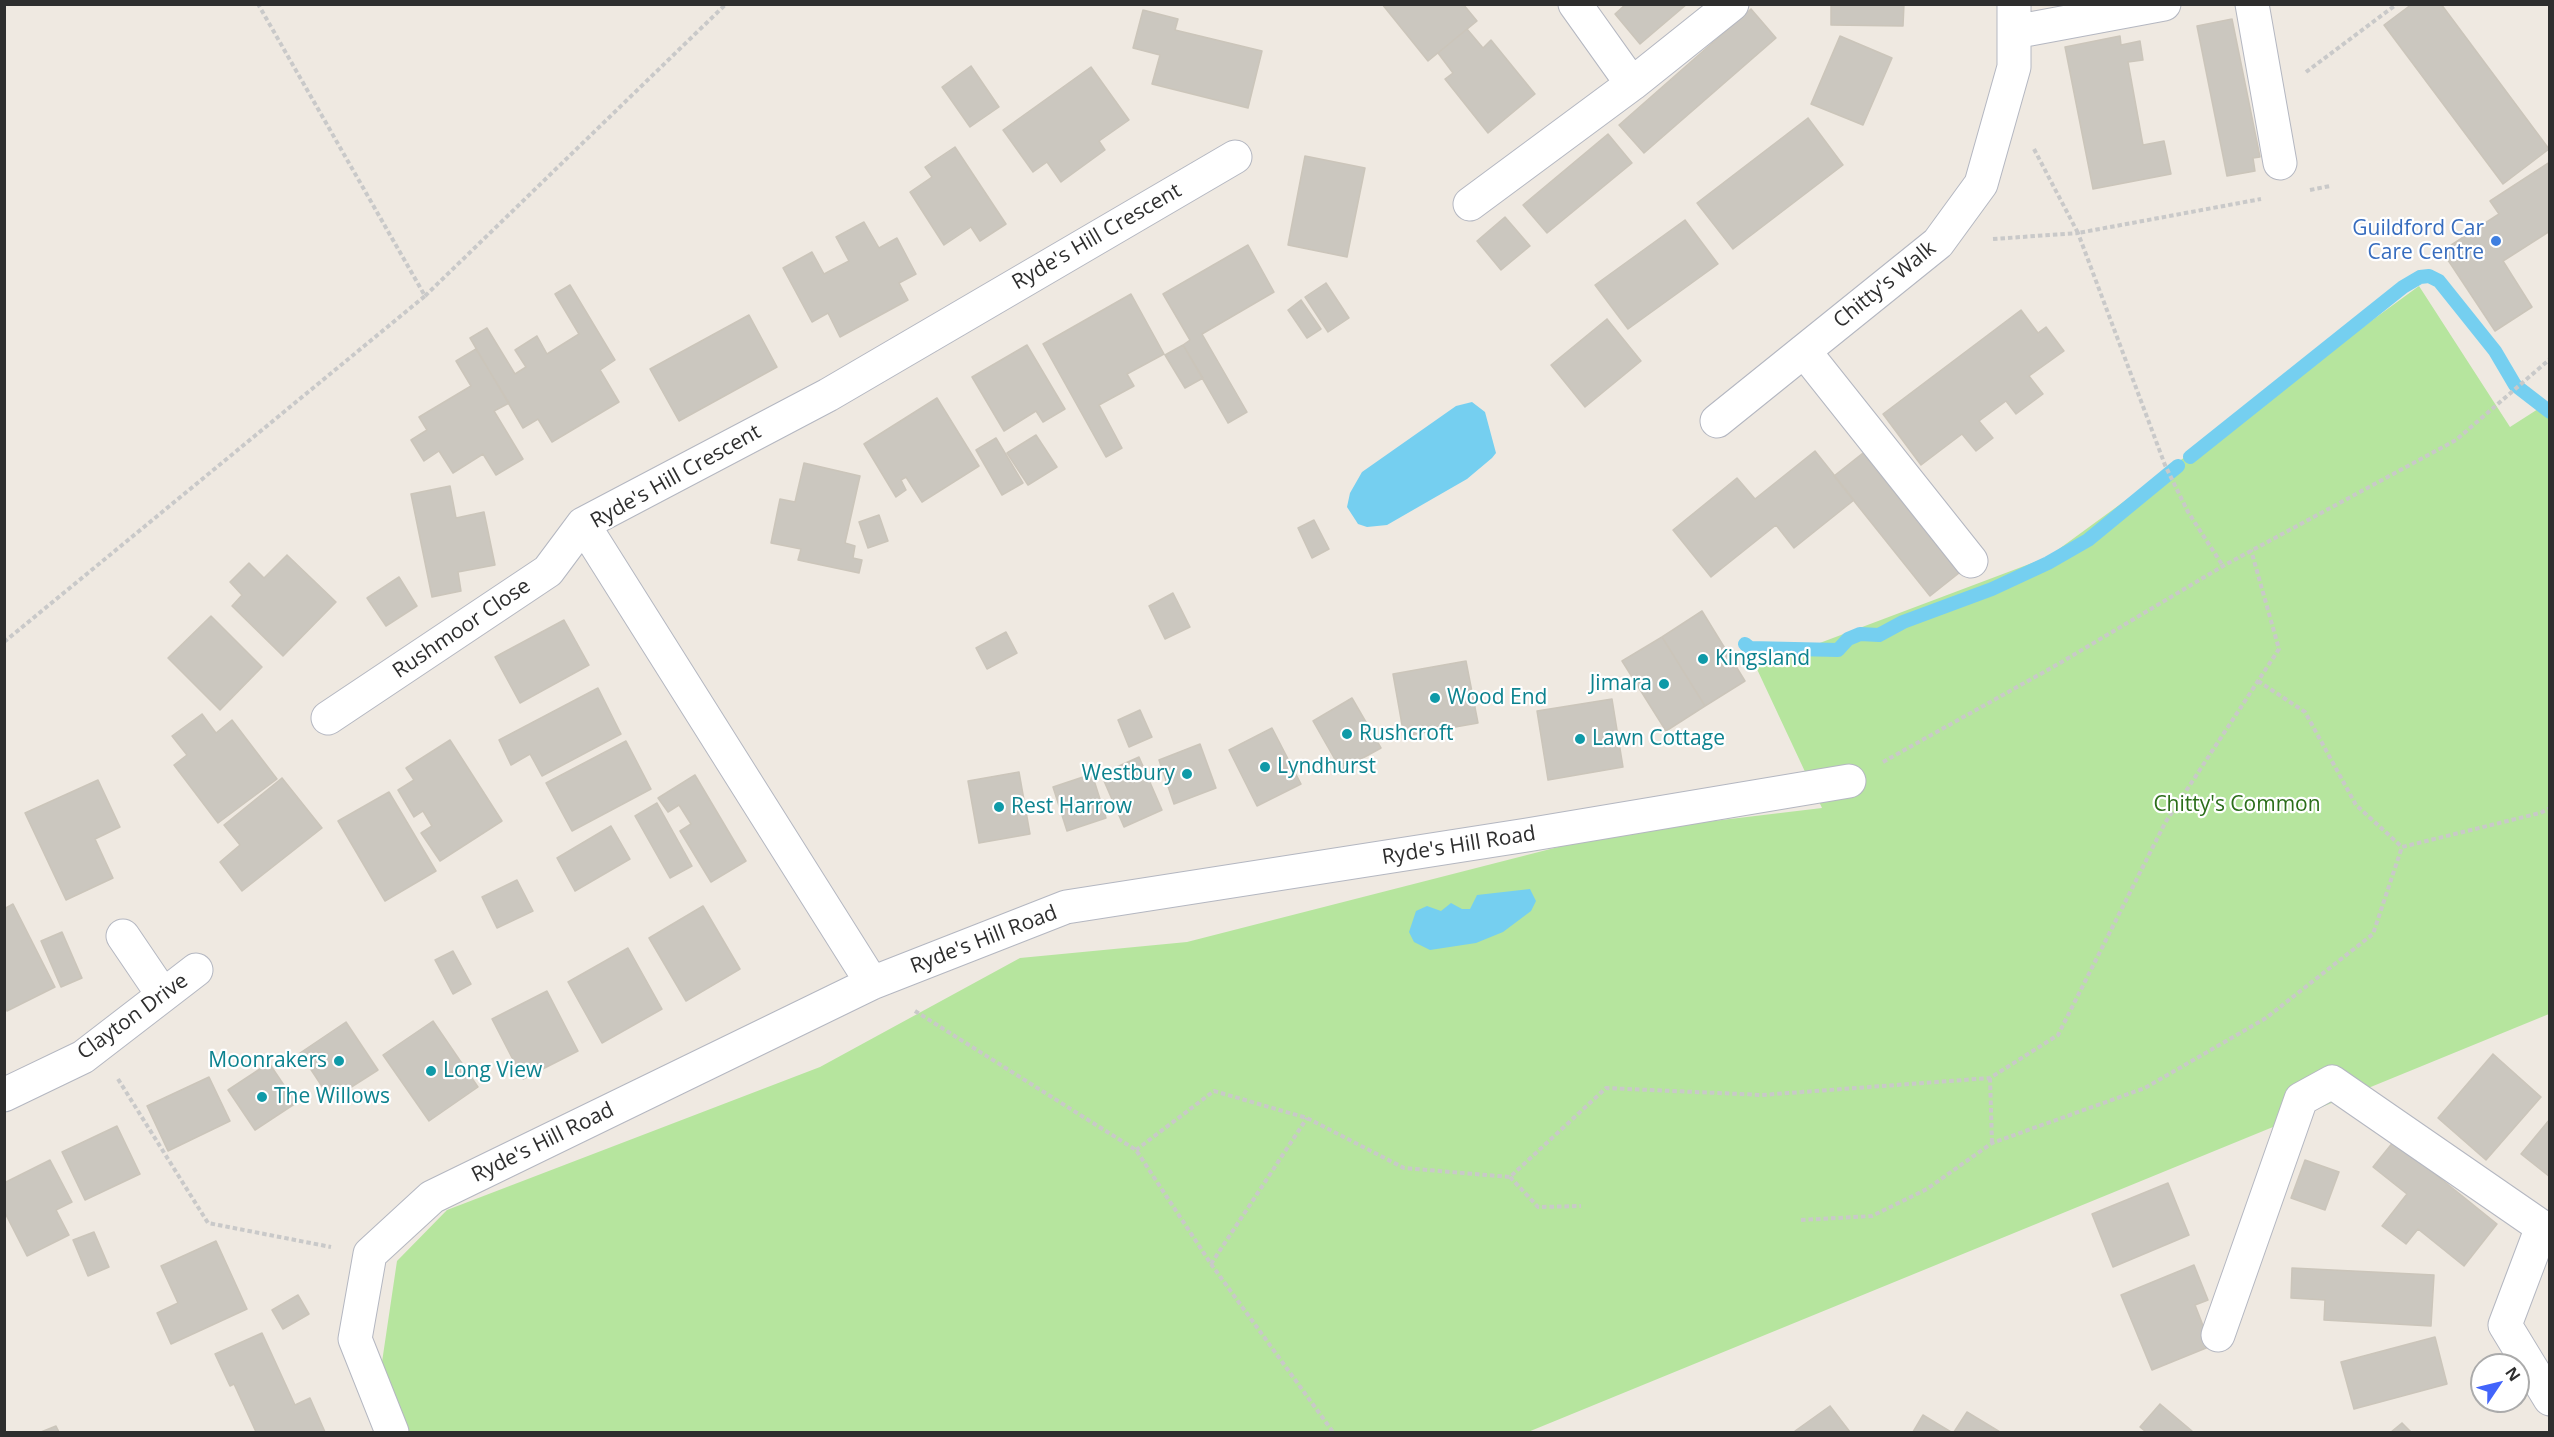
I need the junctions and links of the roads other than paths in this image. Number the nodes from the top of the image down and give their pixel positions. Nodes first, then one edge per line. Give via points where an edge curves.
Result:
1 (1575, 4) edge
2 (1732, 4) edge
3 (2164, 4) edge
4 (2252, 4) edge
5 (2014, 18) edge
6 (1632, 84) junction
7 (1235, 157) dead end
8 (2280, 163) dead end
9 (1470, 204) dead end
10 (1804, 351) junction
11 (1717, 421) dead end
12 (583, 524) junction
13 (1971, 561) dead end
14 (328, 718) dead end
15 (1849, 781) road end
16 (123, 936) dead end
17 (196, 970) dead end
18 (872, 983) junction
19 (164, 995) junction
20 (4, 1095) edge
21 (2546, 1230) edge
22 (2218, 1335) dead end
23 (2550, 1399) edge
24 (392, 1432) edge

1 - 6 street
2 - 6 street
3 - 5 street
4 - 8 street
5 - 10 street, Chitty's Walk via 2014,66 1981,184 1938,243
6 - 9 street
7 - 12 street, Ryde's Hill Crescent via 828,395
10 - 11 street, Chitty's Walk
10 - 13 street
12 - 14 street, Rushmoor Close via 548,572
12 - 18 street, Ryde's Hill Crescent
15 - 18 street, Ryde's Hill Road via 1066,907
16 - 19 street
17 - 19 street, Clayton Drive
18 - 24 street, Ryde's Hill Road via 432,1197 370,1254 355,1339
19 - 20 street, Clayton Drive via 83,1057
21 - 22 street via 2332,1082 2301,1099
21 - 23 street via 2505,1325

